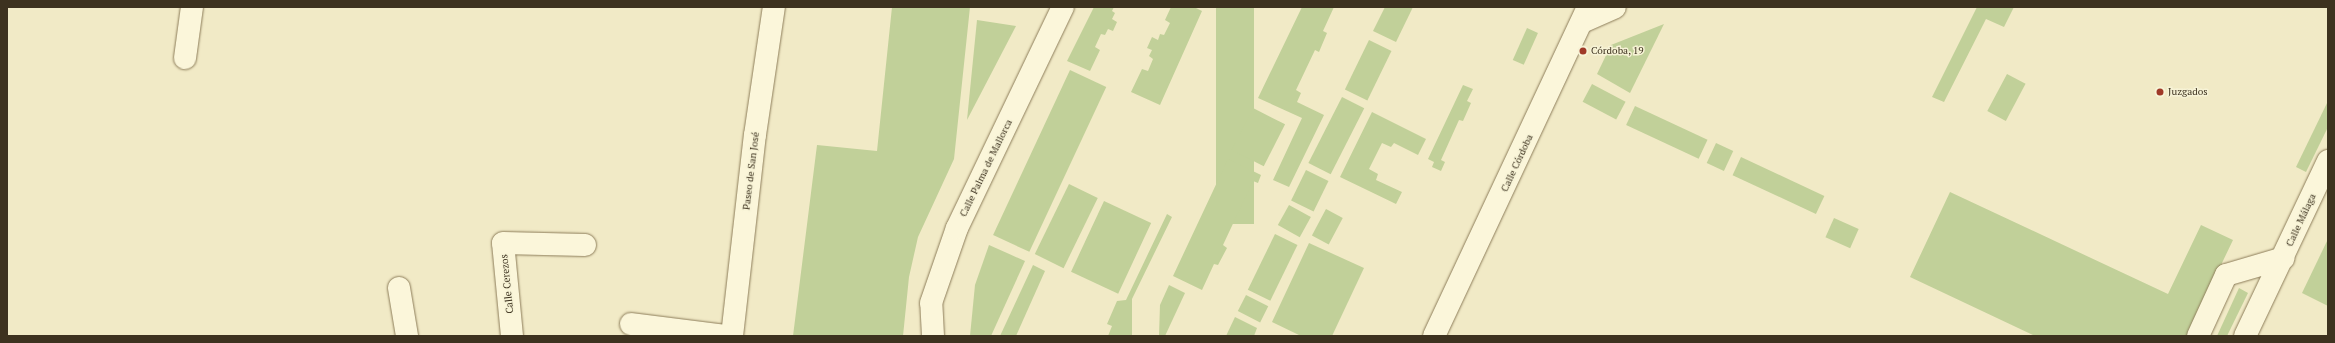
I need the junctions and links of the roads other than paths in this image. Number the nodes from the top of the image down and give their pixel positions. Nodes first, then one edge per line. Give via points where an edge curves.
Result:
1 (192, 7) edge
2 (774, 7) edge
3 (1063, 7) edge
4 (1615, 7) edge
5 (1585, 15) edge
6 (185, 58) dead end
7 (2328, 161) edge
8 (585, 245) dead end
9 (2284, 258) junction
10 (399, 288) dead end
11 (631, 324) dead end
12 (407, 336) edge
13 (512, 336) edge
14 (726, 336) edge
15 (732, 336) edge
16 (933, 336) edge
17 (1434, 336) edge
18 (2198, 336) edge
19 (2245, 336) edge

1 - 6 street
2 - 15 street, Paseo de San José via 755,135
3 - 16 street, Calle Palma de Mallorca via 957,228 931,304
4 - 5 street, Calle Córdoba
5 - 17 street, Calle Córdoba
7 - 9 street, Calle Málaga
8 - 13 street, Calle Cerezos via 502,243
9 - 18 street, Calle Málaga via 2226,275
9 - 19 street, Calle Málaga
10 - 12 street
11 - 14 street

